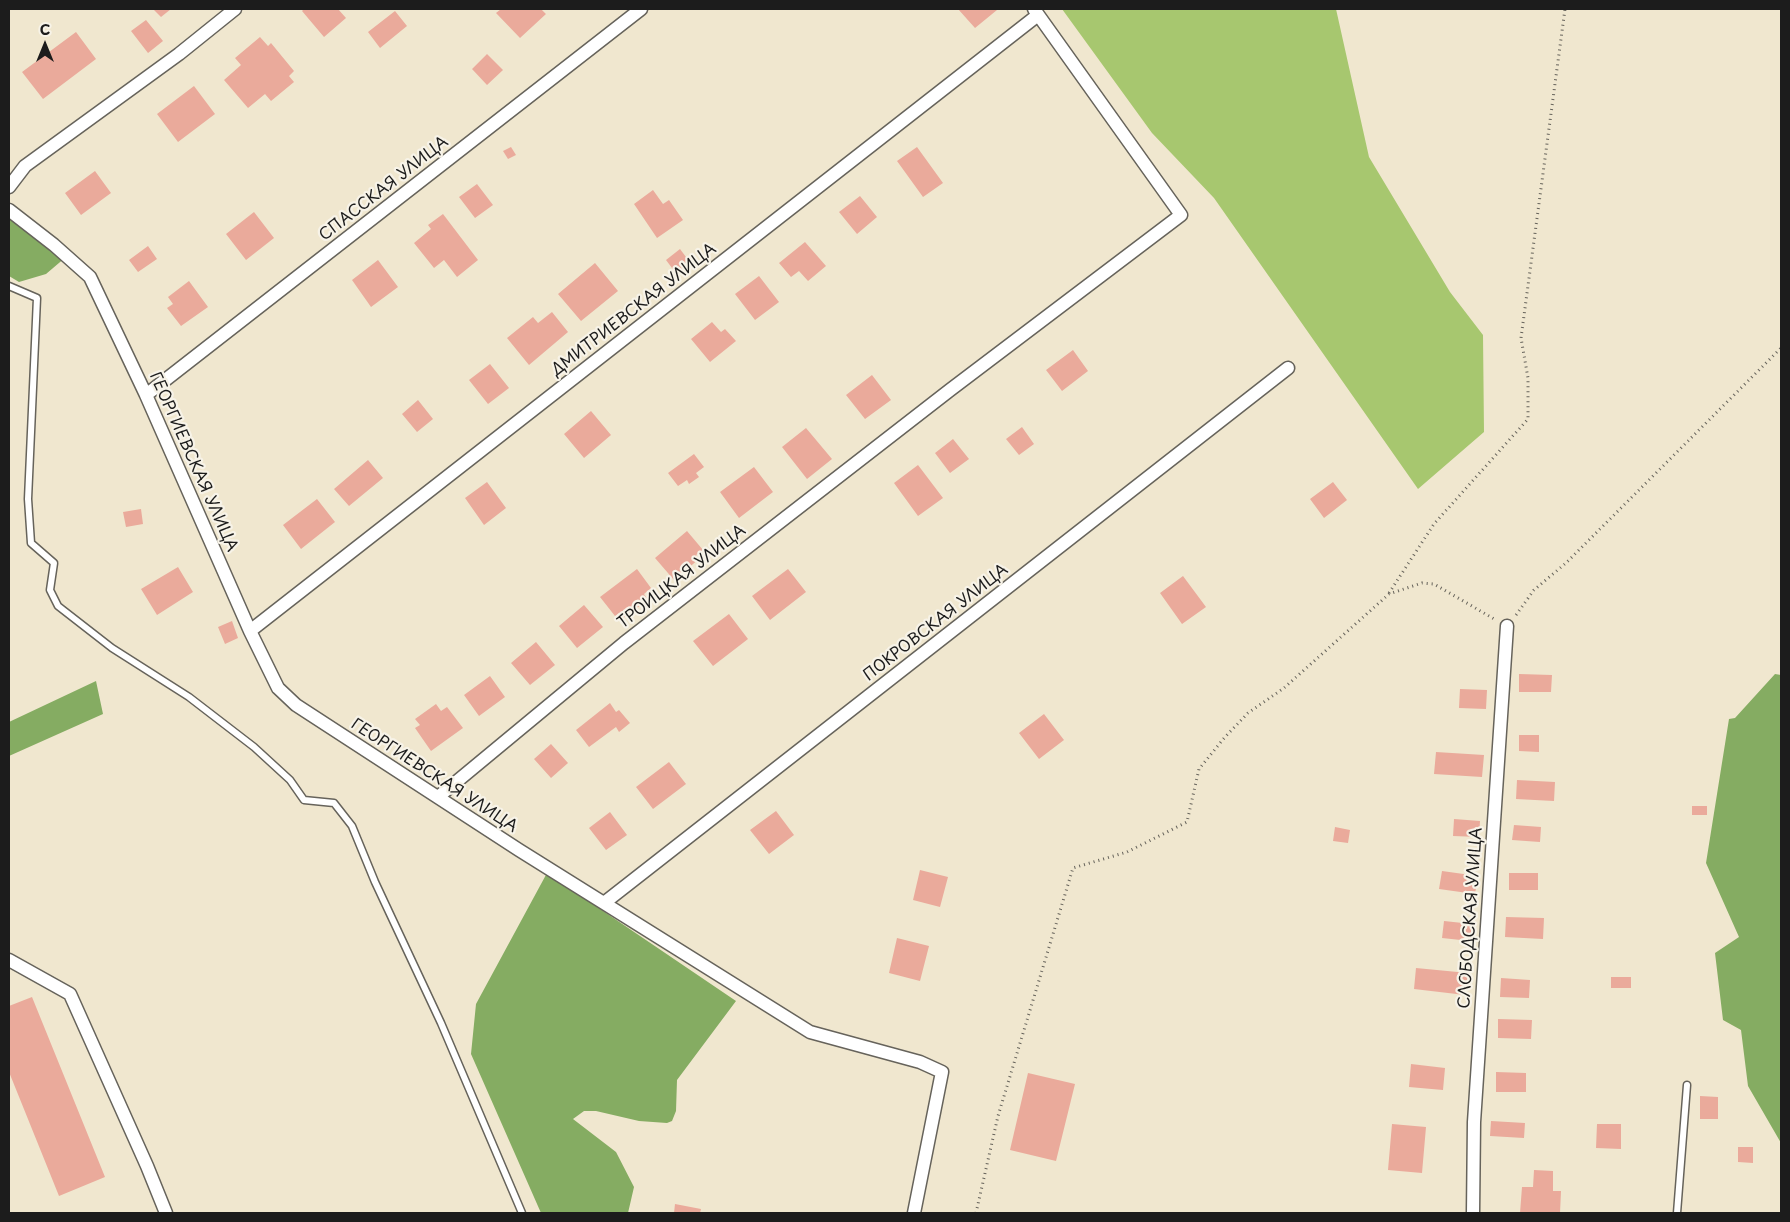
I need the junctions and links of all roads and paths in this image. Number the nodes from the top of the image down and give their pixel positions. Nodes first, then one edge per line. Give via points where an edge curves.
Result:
1 (235, 9) edge
2 (641, 9) edge
3 (1565, 9) edge
4 (1036, 12) edge
5 (9, 187) edge
6 (9, 210) edge
7 (9, 286) edge
8 (1781, 348) edge
9 (1288, 368) dead end
10 (146, 395) junction
11 (1389, 594) junction
12 (1507, 627) junction
13 (250, 630) junction
14 (438, 797) junction
15 (604, 903) junction
16 (9, 960) edge
17 (1686, 1085) dead end
18 (166, 1213) edge
19 (522, 1213) edge
20 (914, 1213) edge
21 (976, 1213) edge
22 (1473, 1213) edge
23 (1677, 1213) edge

1 - 5 street via 179,54 25,166
2 - 10 street, СПАССКАЯ УЛИЦА
3 - 11 path via 1521,338 1528,378 1528,419 1434,524
4 - 13 street, ДМИТРИЕВСКАЯ УЛИЦА
4 - 14 street, ТРОИЦКАЯ УЛИЦА via 1181,215 624,643
6 - 10 street, ГЕОРГИЕВСКАЯ УЛИЦА via 90,277
7 - 19 lane via 37,298 28,500 31,544 54,563 50,590 58,606 112,648 189,697 254,747 290,780 304,800 334,803 352,826
8 - 12 path via 1566,563 1534,590
9 - 15 street, ПОКРОВСКАЯ УЛИЦА
10 - 13 street, ГЕОРГИЕВСКАЯ УЛИЦА
11 - 12 path via 1422,583 1434,584
11 - 21 path via 1284,688 1248,713 1225,737 1200,769 1186,822 1127,852 1072,868 998,1116
12 - 22 street, СЛОБОДСКАЯ УЛИЦА via 1474,1122
13 - 14 street, ГЕОРГИЕВСКАЯ УЛИЦА via 278,688 296,705
14 - 15 street, ГЕОРГИЕВСКАЯ УЛИЦА
15 - 20 street, ГЕОРГИЕВСКАЯ УЛИЦА via 810,1032 920,1062 942,1072
16 - 18 street via 70,994
17 - 23 lane

